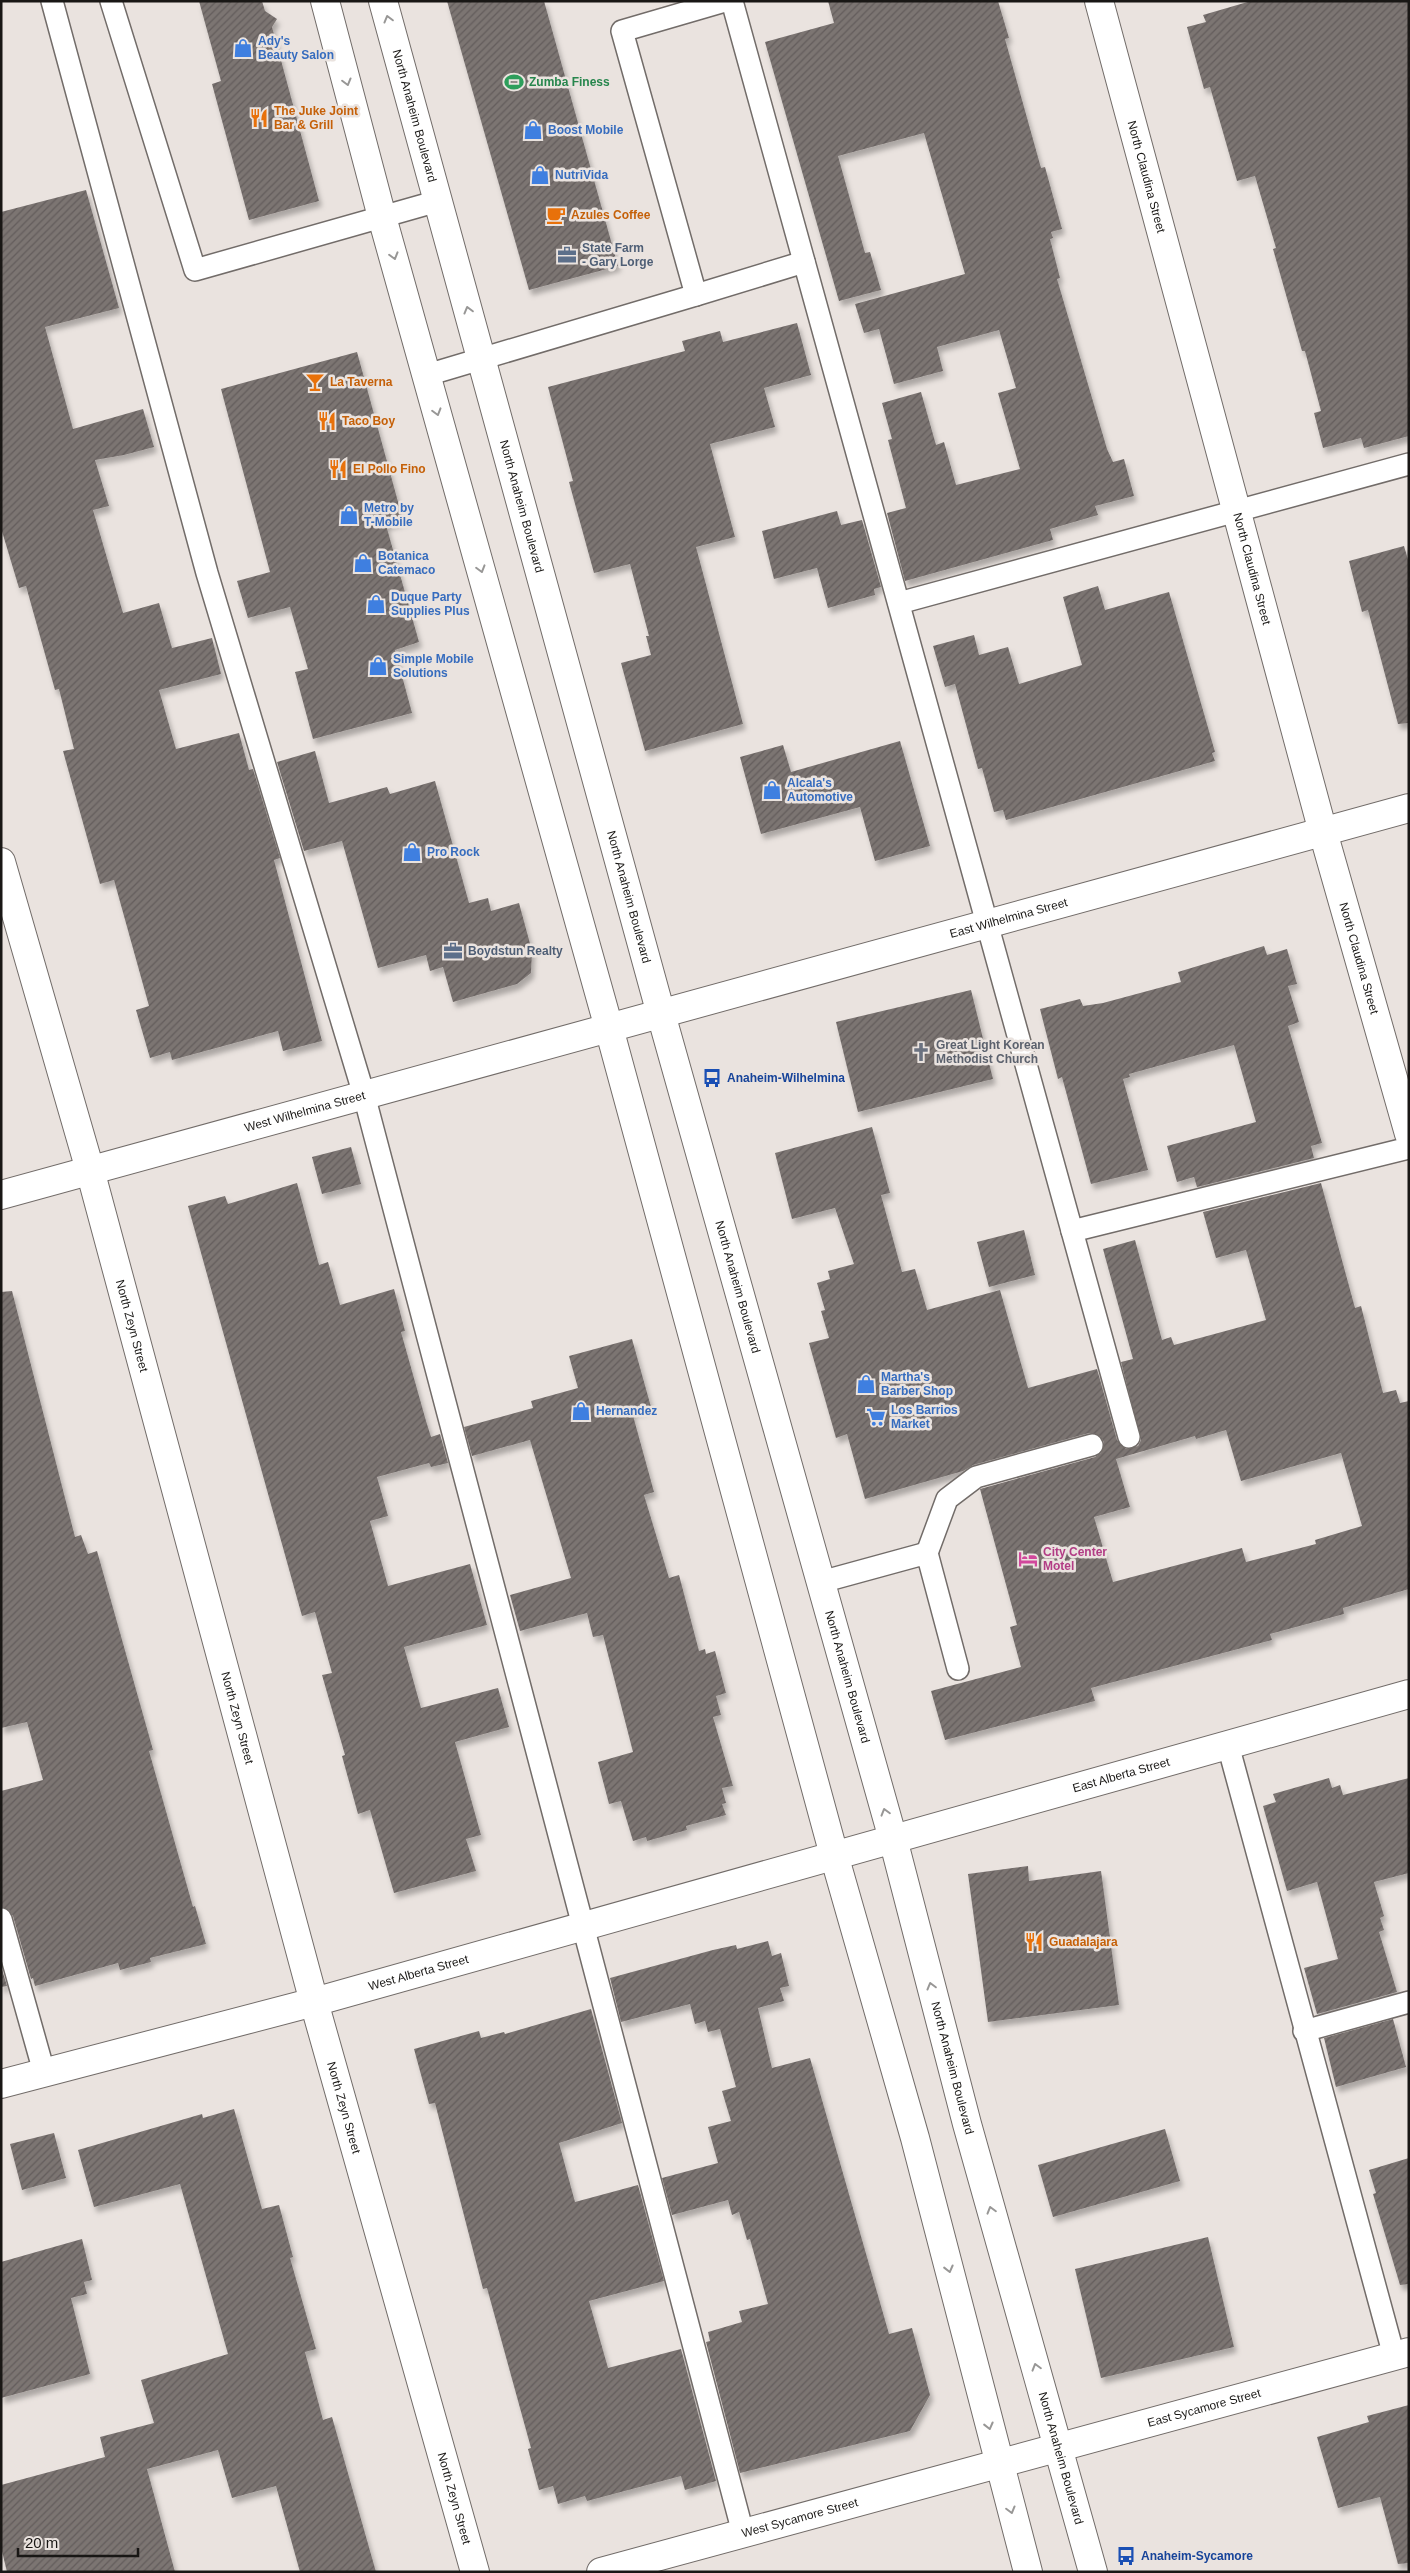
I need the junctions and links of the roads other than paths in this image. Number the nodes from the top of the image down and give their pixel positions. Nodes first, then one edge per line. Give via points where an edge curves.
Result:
1 (52, 1) edge
2 (111, 1) edge
3 (325, 1) edge
4 (383, 1) edge
5 (725, 1) edge
6 (732, 1) edge
7 (1099, 1) edge
8 (438, 201) junction
9 (382, 216) junction
10 (804, 262) junction
11 (696, 295) junction
12 (481, 357) junction
13 (427, 375) junction
14 (1409, 464) edge
15 (1236, 510) junction
16 (898, 603) junction
17 (1409, 808) edge
18 (1323, 832) junction
19 (1, 862) edge
20 (987, 925) junction
21 (661, 1014) junction
22 (609, 1028) junction
23 (364, 1095) junction
24 (1409, 1134) edge
25 (1409, 1148) edge
26 (90, 1170) junction
27 (1, 1195) edge
28 (1072, 1231) junction
29 (1129, 1437) dead end
30 (1092, 1445) dead end
31 (927, 1553) junction
32 (821, 1582) junction
33 (958, 1669) dead end
34 (1409, 1694) edge
35 (1228, 1745) junction
36 (893, 1839) junction
37 (834, 1855) junction
38 (1, 1919) edge
39 (584, 1926) junction
40 (314, 2002) junction
41 (1409, 2002) edge
42 (1304, 2031) junction
43 (44, 2072) junction
44 (1, 2084) edge
45 (1401, 2354) edge
46 (1058, 2447) junction
47 (998, 2463) junction
48 (743, 2533) junction
49 (475, 2572) edge
50 (601, 2572) edge
51 (1028, 2572) edge
52 (1093, 2572) edge

1 - 23 lane via 207,573
2 - 9 lane via 195,270
3 -> 9 street
8 -> 4 street, North Anaheim Boulevard
5 - 11 lane via 622,31
6 - 10 lane
7 - 15 street, North Claudina Street
8 - 9 lane
12 -> 8 street, North Anaheim Boulevard
9 -> 13 street
10 - 11 lane
10 - 16 lane
11 - 12 lane
12 - 13 lane
12 - 21 street, North Anaheim Boulevard
13 -> 22 street
14 - 15 lane
15 - 16 lane
15 - 18 street, North Claudina Street
16 - 20 lane
17 - 18 street, East Wilhelmina Street
18 - 20 street, East Wilhelmina Street
18 - 24 street, North Claudina Street
19 - 26 street, North Zeyn Street
20 - 21 street, East Wilhelmina Street
20 - 28 lane
21 - 22 street, East Wilhelmina Street
21 - 32 street, North Anaheim Boulevard
22 - 23 street, West Wilhelmina Street
22 - 37 street
23 - 26 street, West Wilhelmina Street
23 - 39 lane
25 - 28 lane
26 - 27 street, West Wilhelmina Street
26 - 40 street, North Zeyn Street
28 - 29 lane
30 - 31 lane via 976,1477 947,1499
31 - 32 lane
31 - 33 lane
36 -> 32 street, North Anaheim Boulevard
34 - 35 street, East Alberta Street
35 - 36 street, East Alberta Street
35 - 42 lane
36 - 37 street, East Alberta Street
46 -> 36 street, North Anaheim Boulevard via 967,2124
37 - 39 street, West Alberta Street
37 -> 47 street via 915,2138
38 - 43 lane
39 - 40 street, West Alberta Street
39 - 48 lane
40 - 43 street, West Alberta Street
40 - 49 street, North Zeyn Street
41 - 42 lane
42 - 45 lane
43 - 44 street, West Alberta Street
45 - 46 street, East Sycamore Street
46 - 47 street, East Sycamore Street
46 - 52 street, North Anaheim Boulevard
47 - 48 street, West Sycamore Street
47 -> 51 street
48 - 50 street, West Sycamore Street

